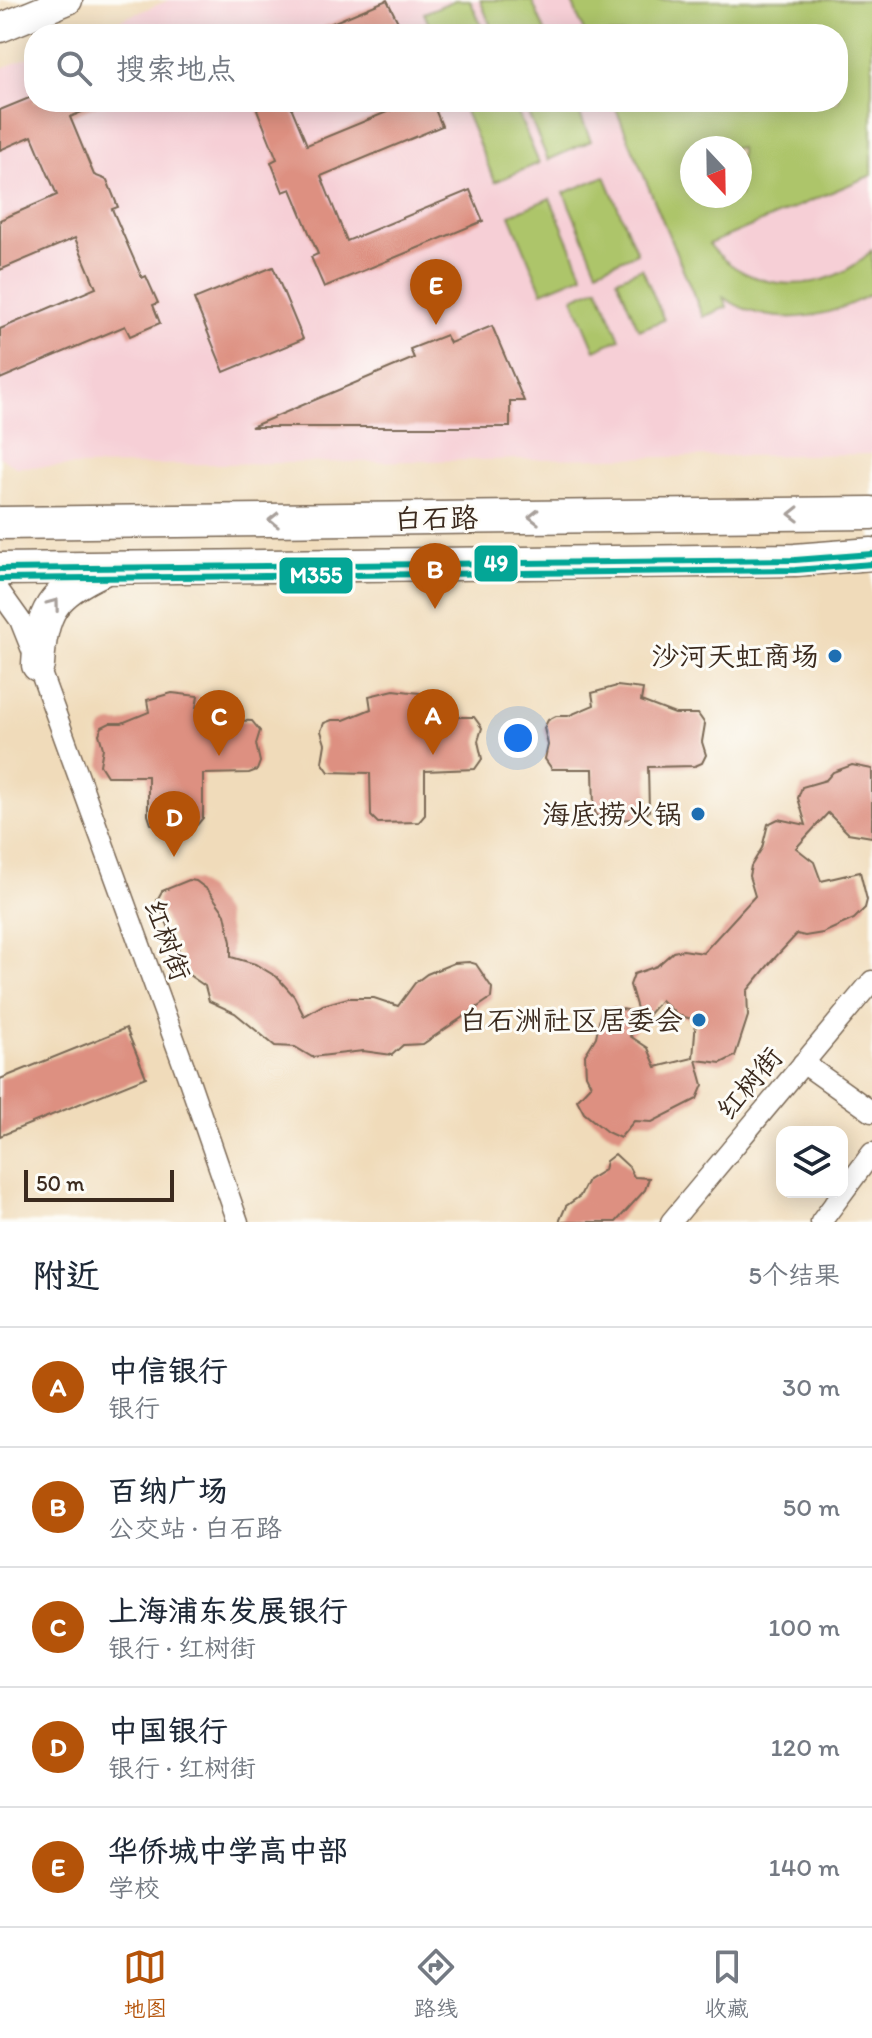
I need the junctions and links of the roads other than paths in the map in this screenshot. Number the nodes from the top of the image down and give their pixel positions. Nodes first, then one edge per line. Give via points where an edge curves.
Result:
1 (68, 0) edge
2 (0, 28) edge
3 (872, 513) edge
4 (0, 523) edge
5 (872, 554) edge
6 (106, 568) junction
7 (0, 569) edge
8 (0, 592) edge
9 (38, 665) junction
10 (872, 981) edge
11 (803, 1063) junction
12 (872, 1112) edge
13 (872, 1153) edge
14 (238, 1222) edge
15 (671, 1222) edge
16 (821, 1222) edge

1 - 2 street
3 -> 4 main road, 白石路
5 - 6 main road, 白石路 via 795,560
6 - 7 main road, 白石路
9 -> 6 main road via 39,634 52,603
8 - 9 street, 红树街 via 20,620
9 - 14 street, 红树街
10 - 11 street, 红树街
11 - 12 street
11 - 15 street, 红树街
13 - 16 street

